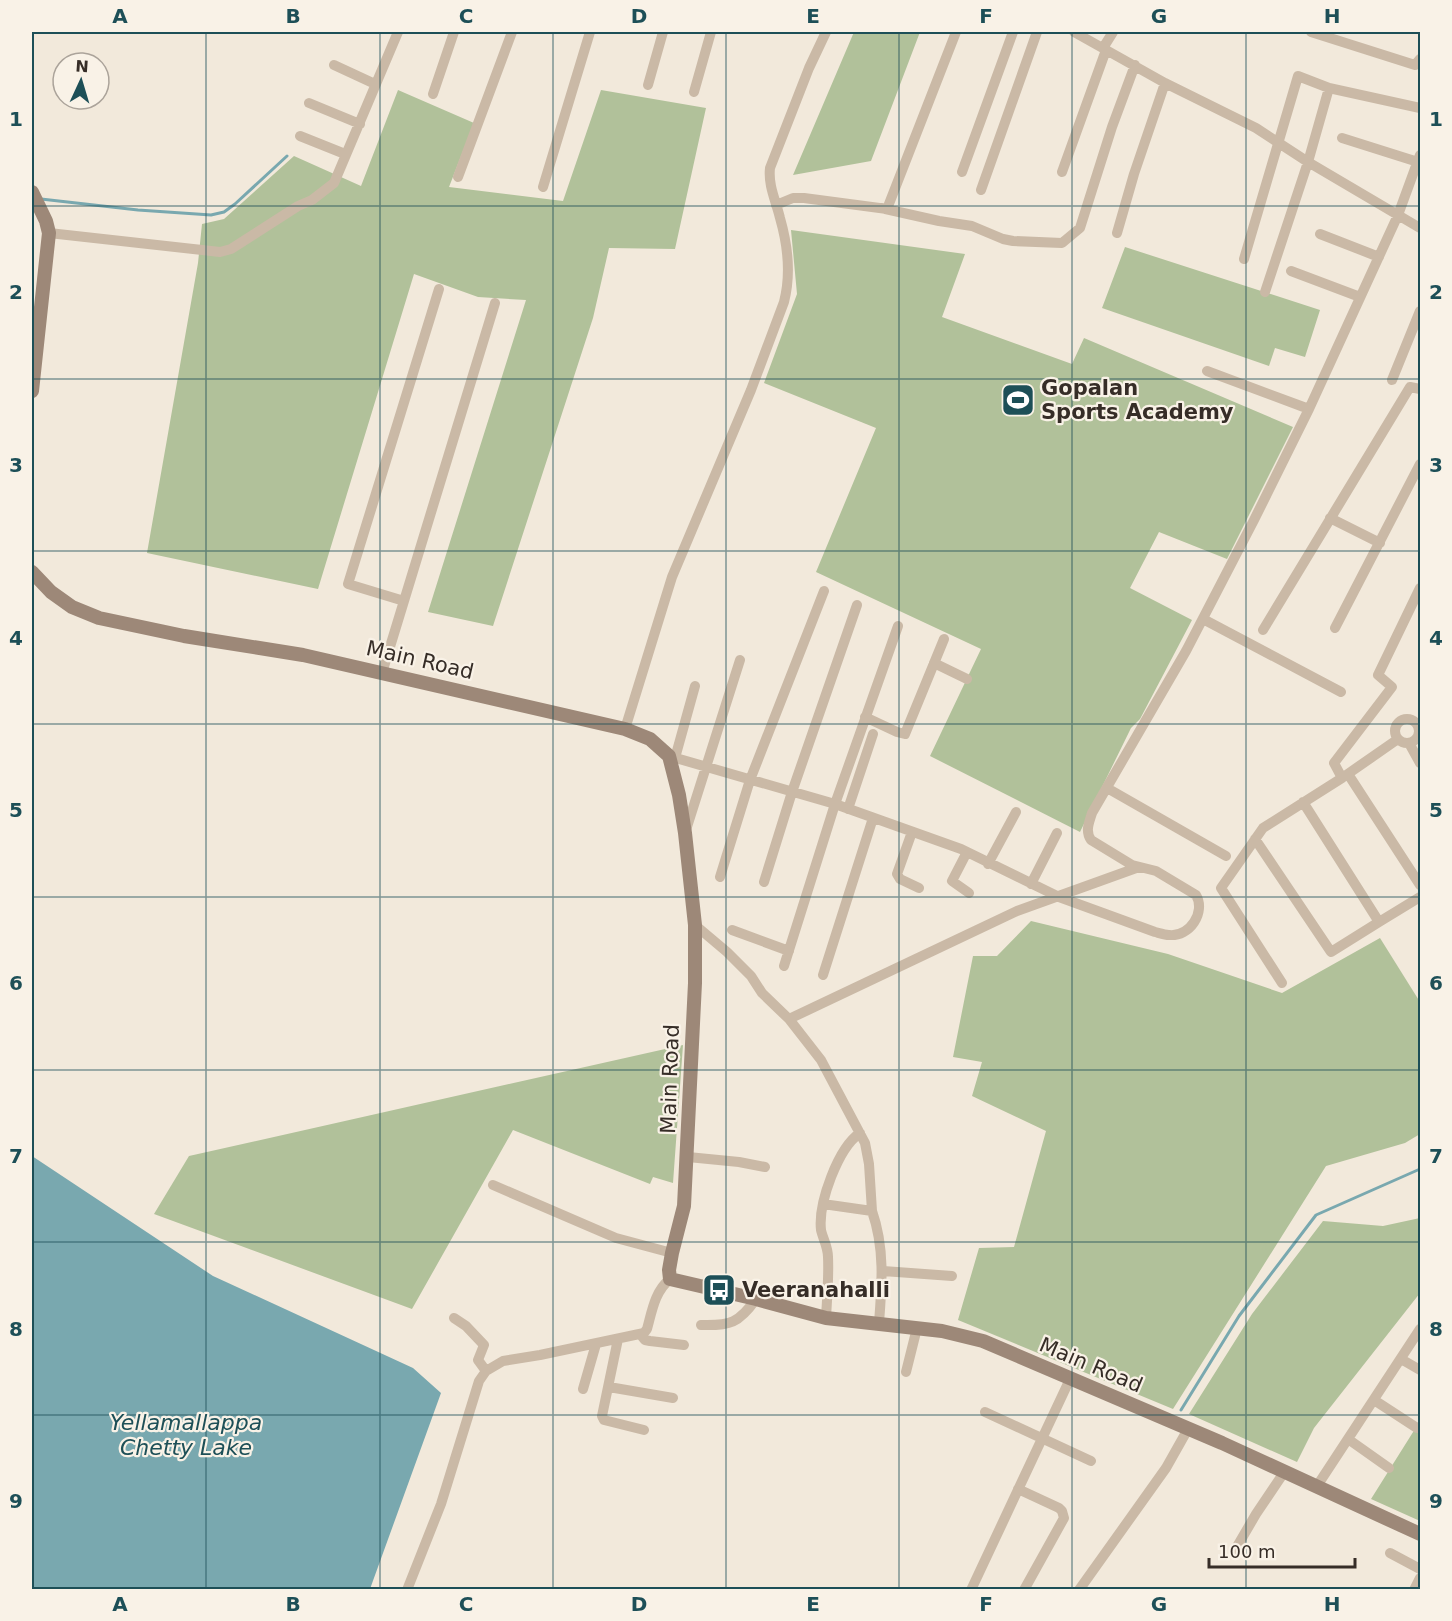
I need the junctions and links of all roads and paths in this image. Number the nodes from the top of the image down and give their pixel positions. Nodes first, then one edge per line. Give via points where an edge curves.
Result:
1 (398, 32) edge
2 (454, 32) edge
3 (512, 32) edge
4 (590, 32) edge
5 (663, 32) edge
6 (711, 32) edge
7 (826, 32) edge
8 (956, 32) edge
9 (1013, 32) edge
10 (1038, 32) edge
11 (1074, 32) edge
12 (1113, 32) edge
13 (1311, 32) edge
14 (1104, 49) junction
15 (1420, 59) edge
16 (334, 65) dead end
17 (1135, 65) junction
18 (1166, 83) junction
19 (375, 84) junction
20 (648, 85) dead end
21 (1329, 88) junction
22 (694, 92) dead end
23 (433, 94) dead end
24 (309, 103) dead end
25 (1420, 108) edge
26 (360, 124) junction
27 (300, 136) dead end
28 (1342, 138) dead end
29 (1279, 142) junction
30 (345, 154) junction
31 (1419, 158) edge
32 (1308, 162) junction
33 (962, 172) dead end
34 (1062, 172) dead end
35 (458, 177) dead end
36 (543, 187) dead end
37 (981, 190) dead end
38 (32, 196) edge
39 (776, 205) junction
40 (880, 208) junction
41 (1398, 215) junction
42 (1420, 228) edge
43 (49, 233) junction
44 (1117, 233) dead end
45 (1320, 234) dead end
46 (1379, 257) junction
47 (1244, 259) dead end
48 (1291, 271) dead end
49 (439, 289) dead end
50 (1265, 292) dead end
51 (1360, 297) junction
52 (495, 303) dead end
53 (1420, 311) edge
54 (1207, 371) dead end
55 (1392, 380) dead end
56 (1420, 389) edge
57 (32, 391) edge
58 (1309, 409) junction
59 (1420, 465) edge
60 (1330, 518) junction
61 (1380, 543) junction
62 (32, 572) edge
63 (1420, 588) edge
64 (824, 591) dead end
65 (404, 601) junction
66 (857, 605) dead end
67 (1203, 620) junction
68 (898, 626) dead end
69 (1335, 628) dead end
70 (1263, 630) dead end
71 (944, 639) dead end
72 (740, 660) dead end
73 (934, 663) junction
74 (382, 673) junction
75 (967, 679) dead end
76 (695, 686) dead end
77 (1341, 692) dead end
78 (866, 717) junction
79 (1419, 721) edge
80 (625, 729) junction
81 (873, 734) dead end
82 (1403, 741) junction
83 (672, 757) junction
84 (1420, 763) edge
85 (705, 767) junction
86 (1345, 776) junction
87 (750, 780) junction
88 (1107, 788) junction
89 (792, 792) junction
90 (1304, 802) junction
91 (835, 804) junction
92 (848, 809) junction
93 (1016, 812) dead end
94 (873, 818) junction
95 (912, 832) junction
96 (685, 833) junction
97 (1057, 833) dead end
98 (1256, 838) junction
99 (967, 852) junction
100 (1226, 856) dead end
101 (988, 864) junction
102 (1139, 867) junction
103 (720, 877) dead end
104 (764, 882) dead end
105 (1030, 884) junction
106 (1420, 885) edge
107 (919, 888) dead end
108 (969, 893) dead end
109 (1059, 897) junction
110 (1420, 897) edge
111 (1379, 922) junction
112 (695, 925) junction
113 (732, 930) dead end
114 (789, 951) junction
115 (784, 966) dead end
116 (823, 975) dead end
117 (1282, 983) dead end
118 (789, 1019) junction
119 (860, 1132) junction
120 (688, 1157) junction
121 (765, 1167) dead end
122 (493, 1185) dead end
123 (823, 1204) junction
124 (872, 1211) junction
125 (672, 1253) junction
126 (883, 1271) junction
127 (952, 1276) dead end
128 (670, 1279) junction
129 (756, 1299) junction
130 (454, 1318) dead end
131 (826, 1318) junction
132 (879, 1323) junction
133 (701, 1325) dead end
134 (917, 1328) junction
135 (1420, 1329) edge
136 (640, 1334) junction
137 (618, 1339) junction
138 (596, 1344) junction
139 (684, 1345) dead end
140 (1401, 1359) junction
141 (1420, 1370) edge
142 (486, 1371) junction
143 (906, 1372) dead end
144 (1070, 1379) junction
145 (609, 1387) junction
146 (584, 1389) dead end
147 (673, 1398) dead end
148 (1374, 1400) junction
149 (986, 1412) dead end
150 (1417, 1428) dead end
151 (1188, 1429) junction
152 (644, 1430) dead end
153 (1042, 1438) junction
154 (1348, 1439) junction
155 (1090, 1461) dead end
156 (1389, 1468) dead end
157 (1285, 1471) junction
158 (1317, 1486) junction
159 (1018, 1489) junction
160 (1420, 1534) edge
161 (1234, 1550) dead end
162 (1390, 1553) dead end
163 (1420, 1569) edge
164 (1420, 1578) edge
165 (407, 1590) edge
166 (970, 1590) edge
167 (1024, 1590) edge
168 (1079, 1590) edge
169 (1414, 1590) edge

1 - 19 street
2 - 23 street
3 - 35 street
4 - 36 street
5 - 20 street
6 - 22 street
7 - 39 street via 770,168
8 - 40 street via 886,209
9 - 33 street
10 - 37 street
11 - 14 street
12 - 14 street
13 - 15 street via 1415,65
14 - 17 street
14 - 34 street
16 - 19 street
17 - 18 street
17 - 40 street via 1080,228 1062,243 1013,241 972,226
18 - 29 street
18 - 44 street
19 - 26 street
21 - 25 street
21 - 29 street via 1299,76
21 - 32 street
24 - 26 street
26 - 30 street
27 - 30 street
28 - 31 street
29 - 32 street
29 - 47 street
30 - 43 street via 334,183 326,191 226,251
31 - 41 street
32 - 41 street
32 - 50 street
38 - 43 street
39 - 40 street via 804,198
39 - 80 street via 788,265 784,302 672,577
41 - 42 street
41 - 46 street
43 - 57 street
45 - 46 street
46 - 51 street
48 - 51 street
49 - 65 street via 348,584
51 - 58 street
52 - 65 street
53 - 55 street
54 - 58 street
56 - 60 street via 1410,387
58 - 67 street
59 - 61 street
60 - 61 street
60 - 70 street
61 - 69 street
62 - 74 street, Main Road via 72,607 99,618
63 - 86 street via 1378,675 1392,687 1334,763
64 - 87 street
65 - 74 street
66 - 89 street
67 - 77 street
67 - 88 street
68 - 78 street
71 - 73 street
72 - 85 street
73 - 75 street
73 - 78 street via 905,734
74 - 80 street, Main Road
76 - 83 street
78 - 91 street
79 - 82 street via 1418,736
79 - 82 street via 1400,721 1395,728
80 - 83 street, Main Road via 650,739
81 - 92 street
82 - 84 street
82 - 86 street
83 - 85 street
83 - 96 street, Main Road
85 - 87 street
85 - 96 street
86 - 90 street
86 - 106 street
87 - 89 street
87 - 103 street
88 - 100 street
88 - 102 street via 1092,813 1088,835 1111,853
89 - 91 street
89 - 104 street
90 - 98 street via 1263,828
90 - 111 street
91 - 92 street
91 - 114 street
92 - 94 street
93 - 101 street
94 - 95 street
94 - 116 street
95 - 99 street
95 - 107 street via 897,874
96 - 112 street, Main Road
97 - 105 street
98 - 111 street via 1330,952
98 - 117 street via 1221,888
99 - 101 street
99 - 108 street via 952,881
101 - 105 street
102 - 109 street
102 - 109 street via 1155,871 1196,895 1199,901 1193,925 1170,936
105 - 109 street
109 - 118 street via 1017,910
110 - 111 street
112 - 118 street via 740,964
112 - 120 street, Main Road
113 - 114 street
114 - 115 street
118 - 119 street via 821,1060
119 - 123 street via 846,1145
119 - 124 street via 867,1153
120 - 121 street
120 - 125 street, Main Road via 684,1206
122 - 125 street via 616,1238
123 - 124 street
123 - 131 street via 821,1229 828,1257
124 - 126 street
125 - 128 street, Main Road
126 - 127 street
126 - 132 street
128 - 129 street, Main Road
128 - 136 street via 660,1290 647,1329
129 - 131 street, Main Road
129 - 133 street via 730,1324
130 - 142 street via 484,1345 478,1360
131 - 132 street, Main Road
132 - 134 street, Main Road
134 - 143 street
134 - 144 street, Main Road via 983,1341
135 - 140 street
136 - 137 street
136 - 139 street via 645,1340
137 - 138 street
137 - 145 street
138 - 142 street via 503,1361
138 - 146 street
140 - 141 street
140 - 148 street
142 - 165 street via 479,1381 441,1504
144 - 151 street, Main Road
144 - 153 street
145 - 147 street
145 - 152 street via 602,1418
148 - 150 street
148 - 154 street
149 - 153 street
151 - 157 street, Main Road
151 - 168 street via 1166,1468
153 - 155 street
153 - 159 street
154 - 156 street
154 - 158 street
157 - 158 street, Main Road
157 - 161 street
158 - 160 street, Main Road
159 - 166 street
159 - 167 street via 1059,1508 1064,1518
162 - 163 street
164 - 169 street

